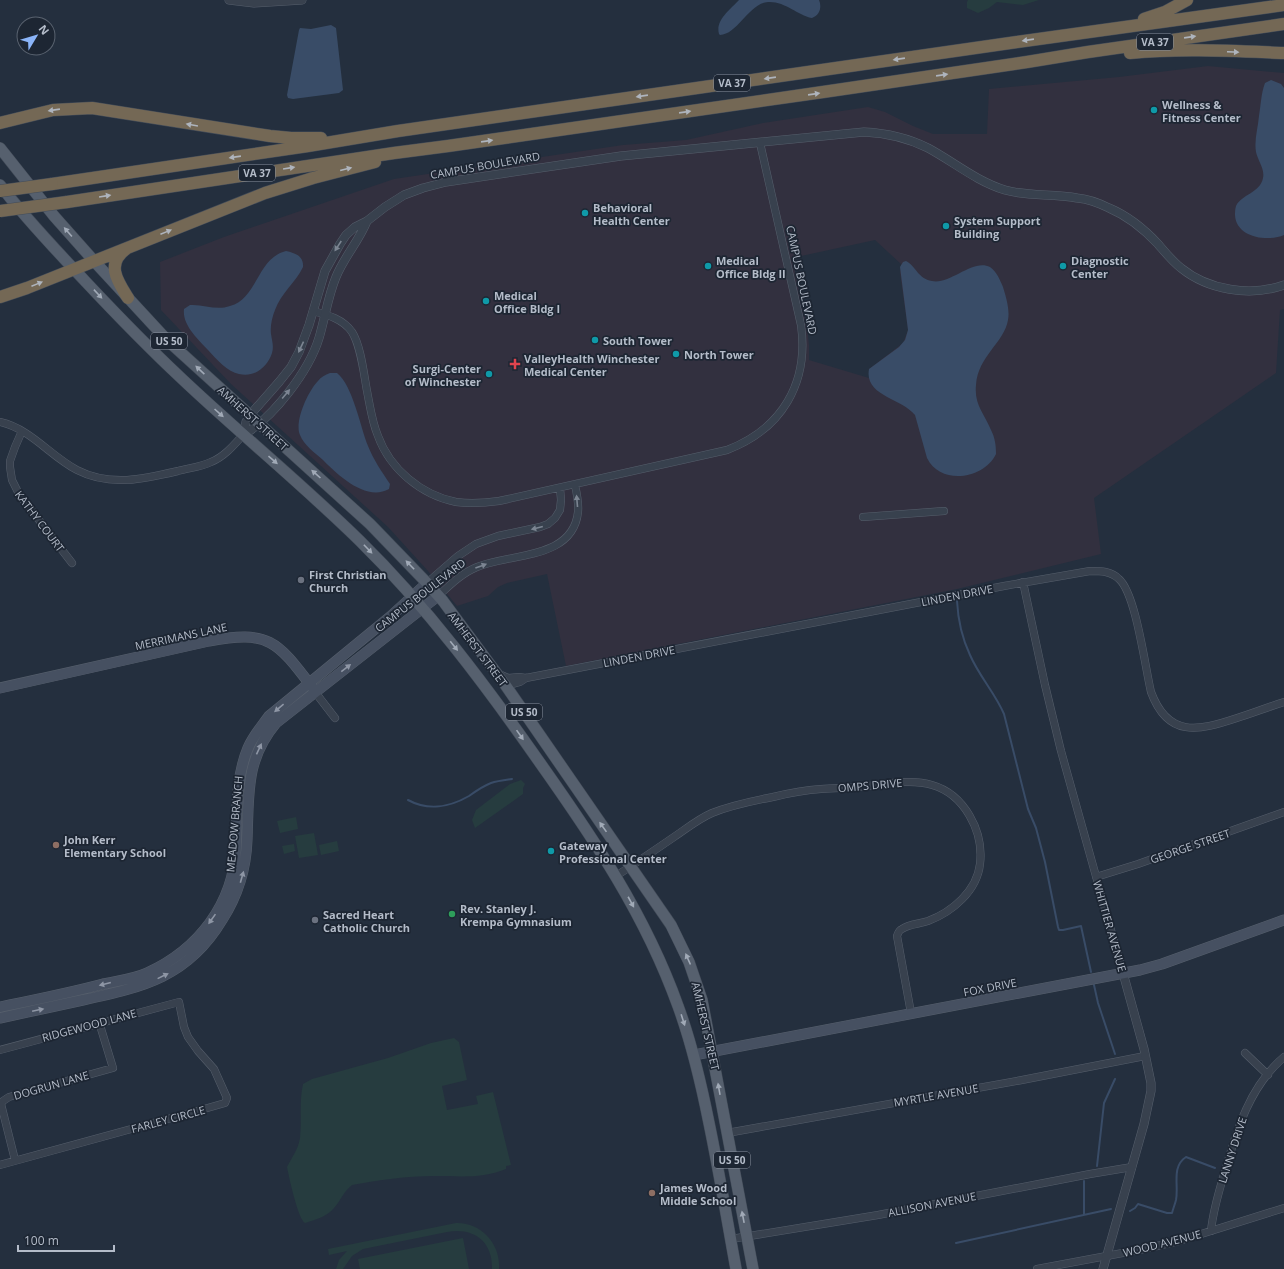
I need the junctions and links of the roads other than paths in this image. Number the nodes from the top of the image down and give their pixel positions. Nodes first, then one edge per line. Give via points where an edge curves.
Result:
1 (229, 0) edge
2 (302, 0) edge
3 (1187, 0) edge
4 (1284, 5) edge
5 (1284, 24) edge
6 (1066, 35) junction
7 (1284, 54) edge
8 (1027, 62) junction
9 (0, 123) edge
10 (398, 131) junction
11 (760, 143) junction
12 (448, 146) junction
13 (0, 148) edge
14 (0, 185) edge
15 (0, 191) edge
16 (0, 211) edge
17 (367, 221) junction
18 (130, 247) junction
19 (94, 261) junction
20 (74, 270) junction
21 (1284, 285) edge
22 (0, 297) edge
23 (128, 298) junction
24 (313, 310) junction
25 (325, 314) junction
26 (250, 415) junction
27 (0, 422) edge
28 (260, 424) junction
29 (22, 431) junction
30 (243, 435) junction
31 (575, 485) junction
32 (560, 488) junction
33 (944, 511) dead end
34 (863, 517) dead end
35 (72, 563) dead end
36 (1024, 582) junction
37 (427, 583) junction
38 (438, 596) junction
39 (413, 597) junction
40 (422, 608) junction
41 (470, 666) junction
42 (496, 673) junction
43 (526, 678) junction
44 (308, 683) junction
45 (506, 686) junction
46 (0, 688) edge
47 (315, 692) junction
48 (490, 692) junction
49 (1284, 702) edge
50 (518, 703) junction
51 (335, 718) dead end
52 (1284, 812) edge
53 (631, 866) junction
54 (616, 876) junction
55 (1096, 877) junction
56 (1284, 920) edge
57 (1123, 973) junction
58 (179, 1002) joint
59 (0, 1007) edge
60 (911, 1013) junction
61 (0, 1018) edge
62 (100, 1022) junction
63 (0, 1050) edge
64 (712, 1051) junction
65 (1245, 1053) dead end
66 (694, 1055) junction
67 (1145, 1056) junction
68 (1284, 1057) edge
69 (1268, 1075) junction
70 (705, 1102) junction
71 (727, 1133) junction
72 (16, 1160) junction
73 (0, 1165) edge
74 (1132, 1167) junction
75 (1284, 1208) edge
76 (1211, 1231) junction
77 (746, 1236) junction
78 (731, 1239) junction
79 (1107, 1256) junction
80 (736, 1267) edge
81 (748, 1269) edge
82 (753, 1269) edge
83 (1037, 1269) edge
84 (1103, 1269) edge

1 - 2 street via 254,3
3 - 6 highway via 1155,16
4 - 6 highway, VA 37
8 -> 5 highway, VA 37
6 -> 10 highway, VA 37
8 -> 7 highway via 1164,51
12 -> 8 highway, VA 37
10 -> 9 highway via 291,138 113,110 84,108 48,110
10 -> 15 highway, VA 37, bridge
11 - 17 street, CAMPUS BOULEVARD via 621,156 446,182 404,195
11 - 21 street, CAMPUS BOULEVARD via 864,132 897,136 928,148 971,175 1004,189 1035,195 1077,198 1109,208 1138,225 1180,267 1204,282 1240,291
11 - 31 street, CAMPUS BOULEVARD via 802,334 801,363 792,394 768,426 750,440 735,447 708,456
16 -> 12 highway, VA 37, bridge
18 -> 12 highway via 293,183
19 -> 13 main road, US 50
14 - 20 main road, US 50
17 -> 24 street, CAMPUS BOULEVARD via 351,230 340,244 325,271
17 - 25 street, CAMPUS BOULEVARD via 335,277
18 - 19 highway
18 - 23 highway via 116,259 115,269
19 - 20 highway
19 - 23 main road, AMHERST STREET / US 50
22 -> 20 highway
20 -> 30 main road, AMHERST STREET / US 50 via 153,351
26 -> 23 main road, AMHERST STREET / US 50 via 167,340
24 - 25 street, CAMPUS BOULEVARD
24 -> 26 street, CAMPUS BOULEVARD via 303,342 290,367
28 -> 25 street, CAMPUS BOULEVARD via 304,369 313,353
25 - 32 street, CAMPUS BOULEVARD via 340,320 353,334 360,354 378,436 400,472 418,486 448,500 476,503 499,501
26 - 28 main road, AMHERST STREET / US 50
26 - 30 street, CAMPUS BOULEVARD
27 - 29 street
28 - 30 street, CAMPUS BOULEVARD
37 -> 28 main road, AMHERST STREET / US 50 via 370,524
29 - 30 street via 78,471 100,478 124,481 211,462 223,455
29 - 35 street, KATHY COURT via 10,461 12,480 19,494
30 -> 39 main road, AMHERST STREET / US 50 via 341,523
31 - 32 street, CAMPUS BOULEVARD
38 -> 31 street, CAMPUS BOULEVARD via 478,566 544,550 561,542 572,530 577,516
32 -> 37 street, CAMPUS BOULEVARD via 560,510 548,524 476,544
33 - 34 street
36 - 43 street, LINDEN DRIVE
36 - 49 street, LINDEN DRIVE via 1090,571 1108,572 1119,578 1131,597 1151,692 1159,710 1172,722 1187,728 1209,727
36 - 55 street, WHITTIER AVENUE via 1061,751
37 - 38 main road, AMHERST STREET / US 50
37 - 39 main road, CAMPUS BOULEVARD
38 - 40 main road, CAMPUS BOULEVARD
38 - 42 main road, AMHERST STREET / US 50
39 - 40 main road, AMHERST STREET / US 50
39 - 44 main road, CAMPUS BOULEVARD
40 -> 41 main road, AMHERST STREET / US 50
47 -> 40 main road, CAMPUS BOULEVARD
41 - 45 main road via 493,685
41 - 48 main road, AMHERST STREET / US 50
42 - 43 street, LINDEN DRIVE via 508,678
42 - 45 main road, AMHERST STREET / US 50
43 - 45 street, LINDEN DRIVE
44 - 46 main road, MERRIMANS LANE via 295,664 279,648 261,639 240,636
44 - 47 main road, MERRIMANS LANE
44 -> 59 main road, MEADOW BRANCH via 270,716 248,748 242,765 236,856 231,879 217,912 202,934 186,950 145,974
45 - 50 main road, AMHERST STREET / US 50
47 - 51 street, MERRIMANS LANE
61 -> 47 main road, MEADOW BRANCH via 118,992 151,982 169,974 199,951 230,908 242,878 246,856 248,796 256,754 265,736 276,723
48 - 50 main road via 504,693
48 -> 54 main road, AMHERST STREET / US 50
53 -> 50 main road, AMHERST STREET / US 50
52 - 55 street, GEORGE STREET
53 - 54 street, OMPS DRIVE
53 - 60 street, OMPS DRIVE via 699,820 743,803 802,791 902,782 924,783 947,792 965,809 975,828 979,841 980,863 969,890 955,906 936,918 902,928 898,932
64 -> 53 main road, AMHERST STREET / US 50 via 702,1000 689,962 671,925
54 -> 66 main road, AMHERST STREET / US 50 via 663,968
55 - 57 street, WHITTIER AVENUE
56 - 57 main road, FOX DRIVE via 1162,964
57 - 60 main road, FOX DRIVE
57 - 67 street, WHITTIER AVENUE
58 - 62 street, RIDGEWOOD LANE
58 - 72 street, FARLEY CIRCLE via 188,1037 214,1069 227,1098 225,1103
60 - 64 main road, FOX DRIVE
62 - 63 street, RIDGEWOOD LANE
62 - 72 street, DOGRUN LANE via 113,1068 9,1097 0,1104
64 - 66 main road, FOX DRIVE
71 -> 64 main road, AMHERST STREET / US 50
65 - 69 street
66 - 70 main road, AMHERST STREET / US 50
67 - 71 street, MYRTLE AVENUE
67 - 74 street, WHITTIER AVENUE via 1151,1091
68 - 69 street, LANNY DRIVE
69 - 76 street, LANNY DRIVE via 1251,1098 1238,1127 1215,1206
70 - 71 main road via 718,1133
70 - 78 main road, AMHERST STREET / US 50
77 -> 71 main road, AMHERST STREET / US 50
72 - 73 street, FARLEY CIRCLE
74 - 77 street, ALLISON AVENUE
74 - 79 street, WHITTIER AVENUE
75 - 76 street, WOOD AVENUE
76 - 79 street, WOOD AVENUE
77 - 78 street, ALLISON AVENUE
77 - 82 main road, AMHERST STREET / US 50
78 - 80 main road, AMHERST STREET / US 50
79 - 83 street, WOOD AVENUE
79 - 84 street, WHITTIER AVENUE
80 - 81 main road via 743,1265

